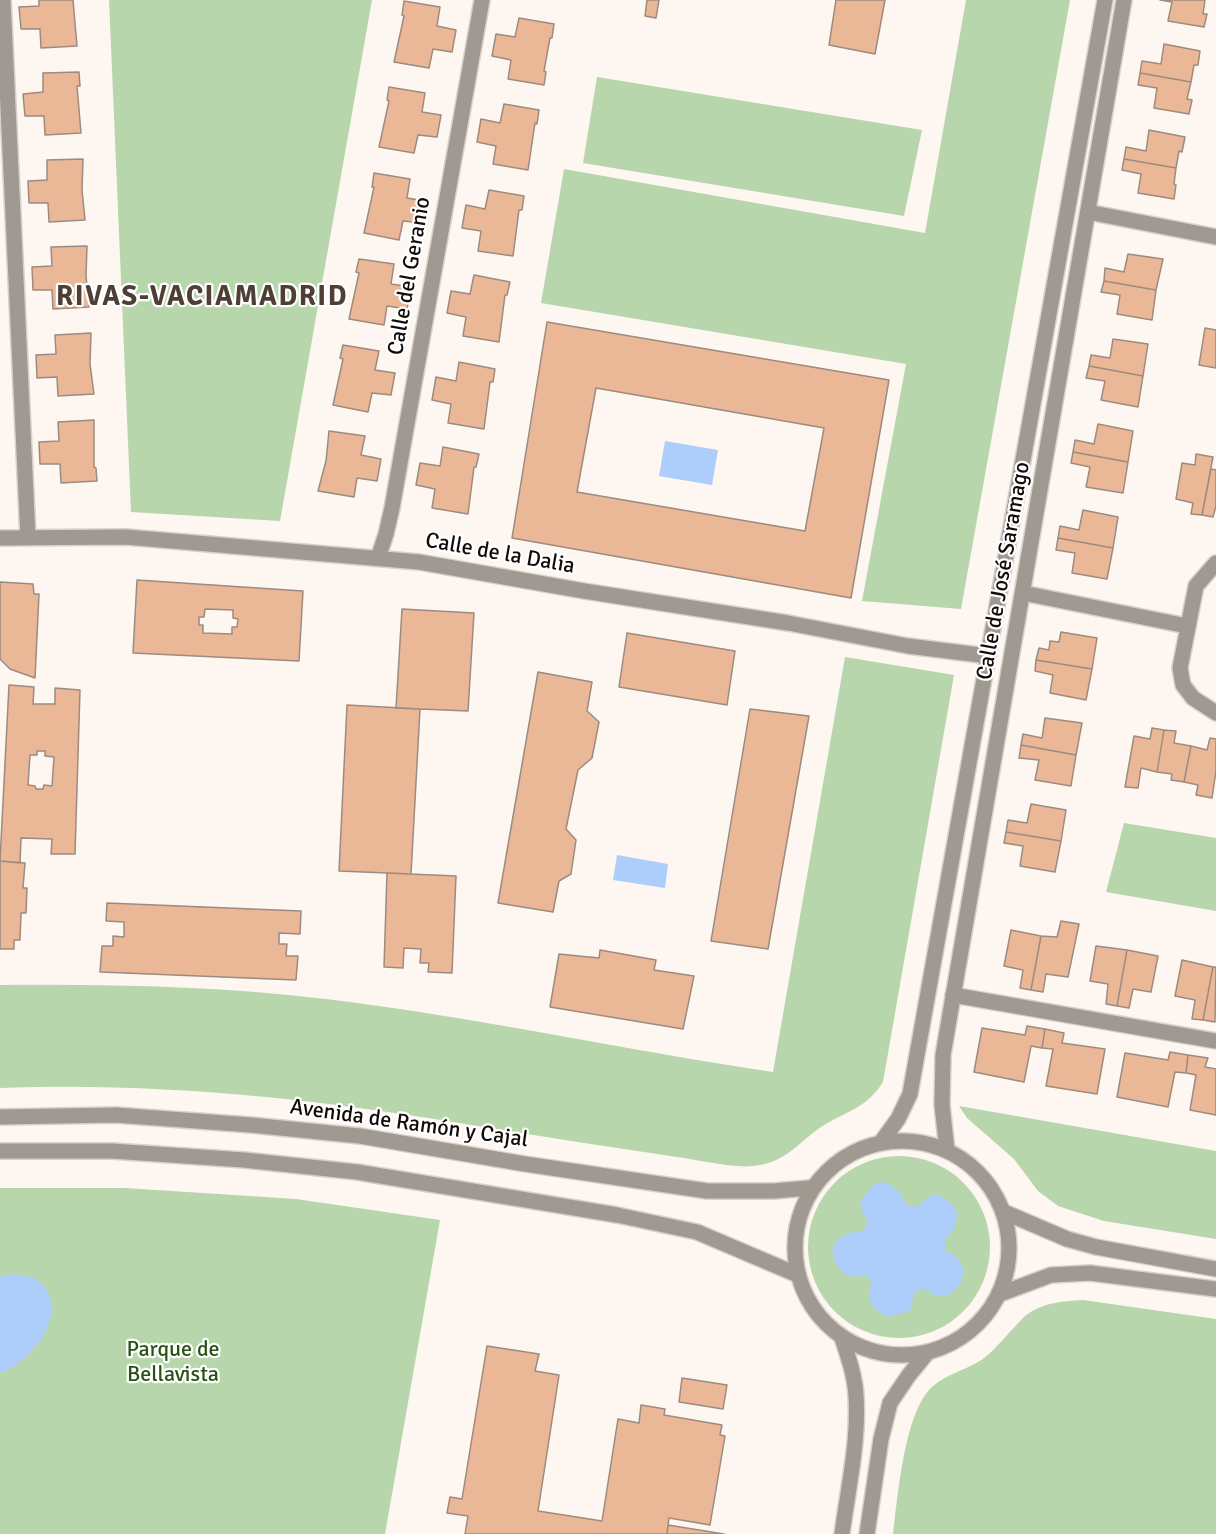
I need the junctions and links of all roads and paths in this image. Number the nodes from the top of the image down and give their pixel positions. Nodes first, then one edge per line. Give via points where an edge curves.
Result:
1 (3, 0) edge
2 (482, 0) edge
3 (1106, 0) edge
4 (1124, 0) edge
5 (1088, 212) junction
6 (1216, 237) edge
7 (28, 537) junction
8 (0, 538) edge
9 (378, 558) junction
10 (1216, 563) edge
11 (1023, 593) junction
12 (1187, 626) junction
13 (988, 656) junction
14 (1216, 712) edge
15 (954, 995) junction
16 (1216, 1041) edge
17 (0, 1117) edge
18 (882, 1141) junction
19 (0, 1150) edge
20 (947, 1150) junction
21 (809, 1188) junction
22 (1004, 1212) junction
23 (1216, 1269) edge
24 (798, 1275) junction
25 (1216, 1289) edge
26 (1000, 1294) junction
27 (842, 1338) junction
28 (927, 1353) junction
29 (842, 1534) edge
30 (867, 1534) edge

1 - 7 street
2 - 9 street, Calle del Geranio via 392,508
3 - 13 street, Calle de José Saramago
4 - 5 street, Calle de José Saramago
5 - 6 street
5 - 11 street, Calle de José Saramago
7 - 8 street, Calle de la Dalia
7 - 9 street, Calle de la Dalia via 126,537
9 - 13 street, Calle de la Dalia
10 - 12 street via 1196,586
11 - 12 street
11 - 15 street, Calle de José Saramago
12 - 14 street via 1180,668 1183,685 1194,698
13 - 18 street, Calle de José Saramago via 910,1094
15 - 16 street
15 - 20 street, Calle de José Saramago via 943,1054 942,1105
17 - 21 street, Avenida de Ramón y Cajal via 116,1115 251,1125 360,1136 707,1191
18 - 20 street via 926,1143
18 - 21 street via 853,1152
19 - 24 street via 112,1151 357,1172 696,1232
20 - 22 street via 982,1176
21 - 24 street via 795,1234
22 - 23 street via 1096,1247
22 - 26 street via 1008,1268
24 - 27 street via 807,1299
25 - 26 street via 1089,1273 1051,1275
26 - 28 street via 970,1332
27 - 28 street via 868,1351 897,1356
27 - 29 street via 856,1395
28 - 30 street via 890,1403

